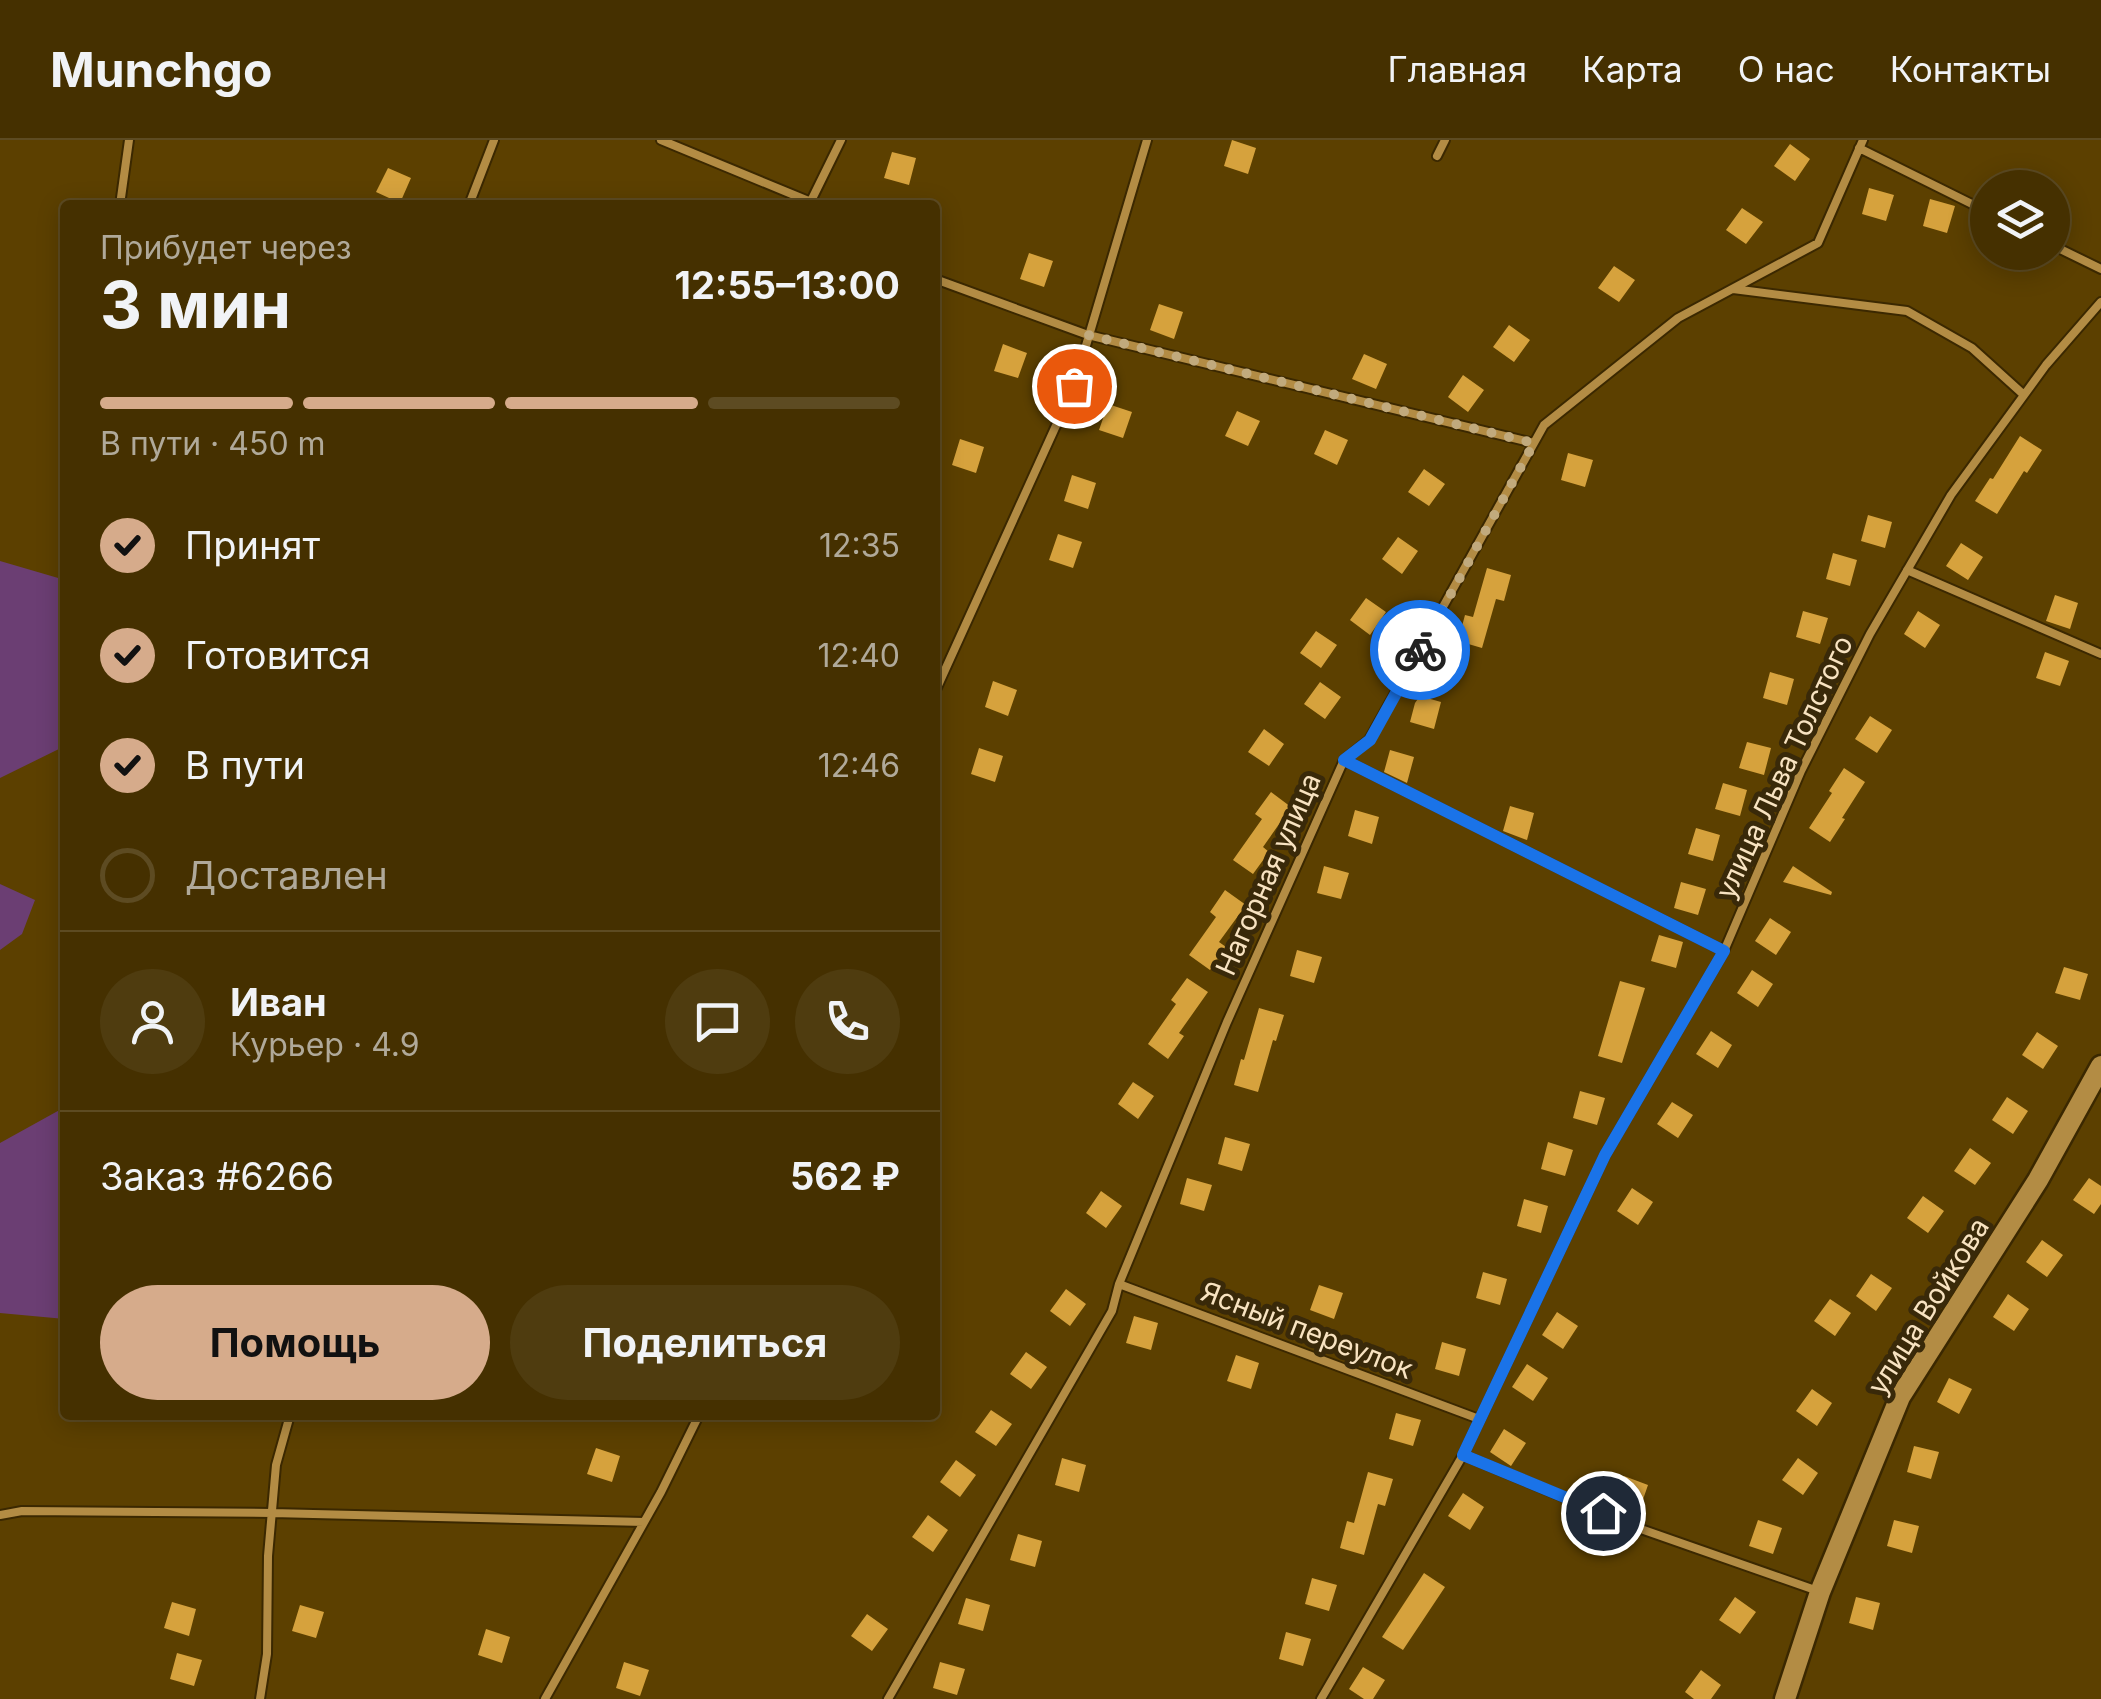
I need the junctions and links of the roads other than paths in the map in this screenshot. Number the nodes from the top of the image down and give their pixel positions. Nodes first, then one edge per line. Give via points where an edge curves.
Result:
1 (129, 140) edge
2 (494, 140) edge
3 (661, 140) edge
4 (841, 140) edge
5 (1147, 140) edge
6 (1445, 140) edge
7 (1861, 144) edge
8 (1437, 156) dead end
9 (121, 200) edge
10 (470, 200) edge
11 (802, 200) edge
12 (813, 200) edge
13 (1970, 202) edge
14 (2070, 254) edge
15 (2101, 269) edge
16 (940, 281) edge
17 (1733, 289) junction
18 (2101, 302) edge
19 (1088, 335) junction
20 (2024, 395) junction
21 (1534, 443) junction
22 (1907, 570) junction
23 (2101, 654) edge
24 (940, 681) edge
25 (1344, 760) junction
26 (1724, 951) junction
27 (2101, 1066) edge
28 (1119, 1284) junction
29 (1479, 1418) junction
30 (289, 1420) edge
31 (696, 1420) edge
32 (1463, 1455) junction
33 (272, 1513) junction
34 (0, 1515) edge
35 (644, 1522) junction
36 (1820, 1592) junction
37 (260, 1699) edge
38 (545, 1699) edge
39 (888, 1699) edge
40 (1320, 1699) edge
41 (1785, 1699) edge

1 - 9 lane
2 - 10 lane
3 - 11 lane
4 - 12 lane
5 - 19 lane
6 - 8 lane
7 - 13 lane
7 - 17 lane, Нагорная улица via 1818,243
14 - 15 lane
16 - 19 lane
17 - 20 lane via 1907,311 1972,348
17 - 21 lane, Нагорная улица via 1678,318 1544,425
18 - 20 lane, улица Льва Толстого
19 - 21 lane
19 - 24 lane via 1074,386
20 - 22 lane, улица Льва Толстого via 1950,494
21 - 25 lane, Нагорная улица via 1370,740
22 - 23 lane
22 - 26 lane, улица Льва Толстого via 1802,771
25 - 26 lane
25 - 28 lane, Нагорная улица via 1226,1022
26 - 29 lane, улица Льва Толстого via 1605,1155
27 - 36 street, улица Войкова via 2038,1180 1900,1398
28 - 29 lane, Ясный переулок
28 - 39 lane, Нагорная улица via 1112,1310
29 - 32 lane, улица Льва Толстого
30 - 33 lane
31 - 35 lane
32 - 36 lane via 1638,1528
32 - 40 lane, улица Льва Толстого
33 - 34 lane
33 - 35 lane
33 - 37 lane
35 - 38 lane
36 - 41 street, улица Войкова

